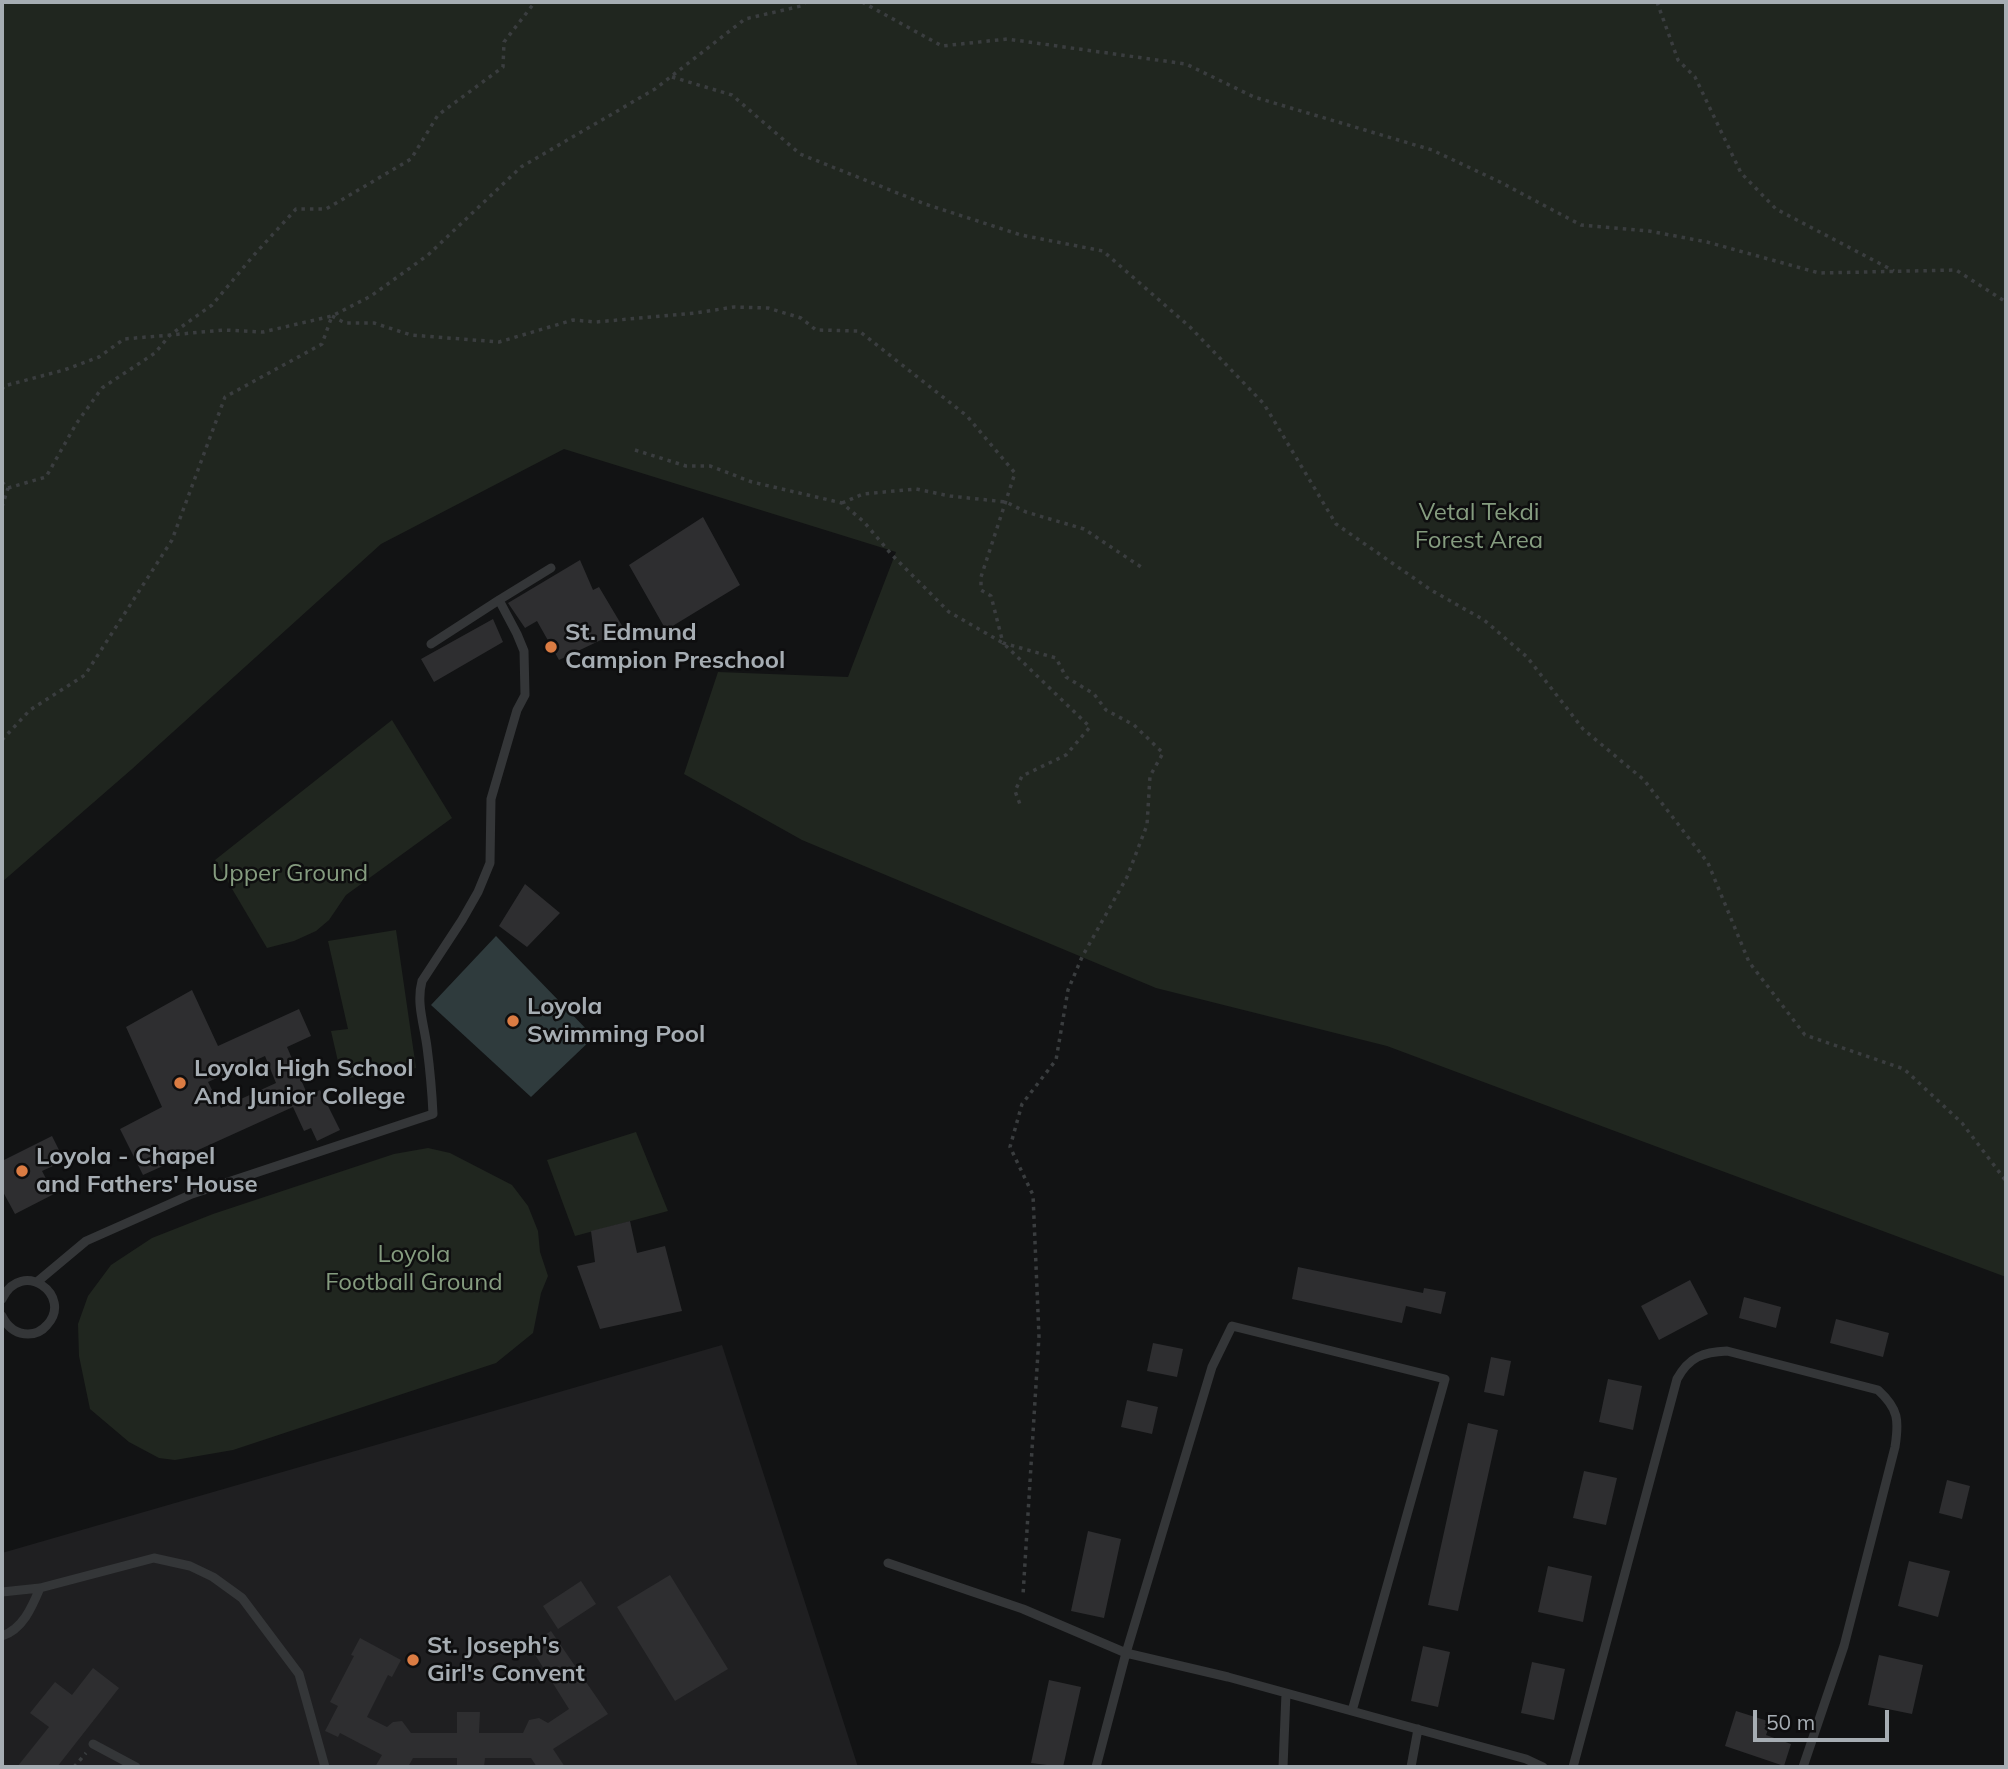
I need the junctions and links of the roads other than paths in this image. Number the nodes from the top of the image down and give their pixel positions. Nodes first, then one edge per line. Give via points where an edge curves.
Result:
1 (551, 568) dead end
2 (499, 600) junction
3 (431, 644) dead end
4 (37, 1282) junction
5 (2, 1299) edge
6 (2, 1316) edge
7 (888, 1563) dead end
8 (40, 1588) junction
9 (2, 1592) edge
10 (2, 1636) edge
11 (1126, 1653) junction
12 (1286, 1693) junction
13 (1352, 1711) junction
14 (1418, 1729) junction
15 (93, 1744) dead end
16 (136, 1767) edge
17 (326, 1767) edge
18 (1096, 1767) edge
19 (1283, 1767) edge
20 (1411, 1767) edge
21 (1543, 1767) edge
22 (1573, 1767) edge
23 (1803, 1767) edge

1 - 2 lane
2 - 3 lane
2 - 4 lane via 524,651 525,695 491,799 490,863 419,992 433,1114 192,1194 86,1241
4 - 5 lane via 19,1281
4 - 6 lane via 54,1301 47,1326 22,1334 6,1325
7 - 11 lane via 1023,1608
8 - 9 lane
8 - 10 lane via 27,1618
8 - 17 lane via 155,1558 213,1577 242,1598 299,1674
11 - 12 lane
11 - 13 lane via 1212,1367 1232,1326 1445,1379
11 - 18 lane
12 - 13 lane
12 - 19 lane
13 - 14 lane
14 - 20 lane
14 - 21 lane
15 - 16 lane
22 - 23 lane via 1677,1379 1696,1356 1727,1351 1878,1390 1895,1409 1895,1447 1844,1646

